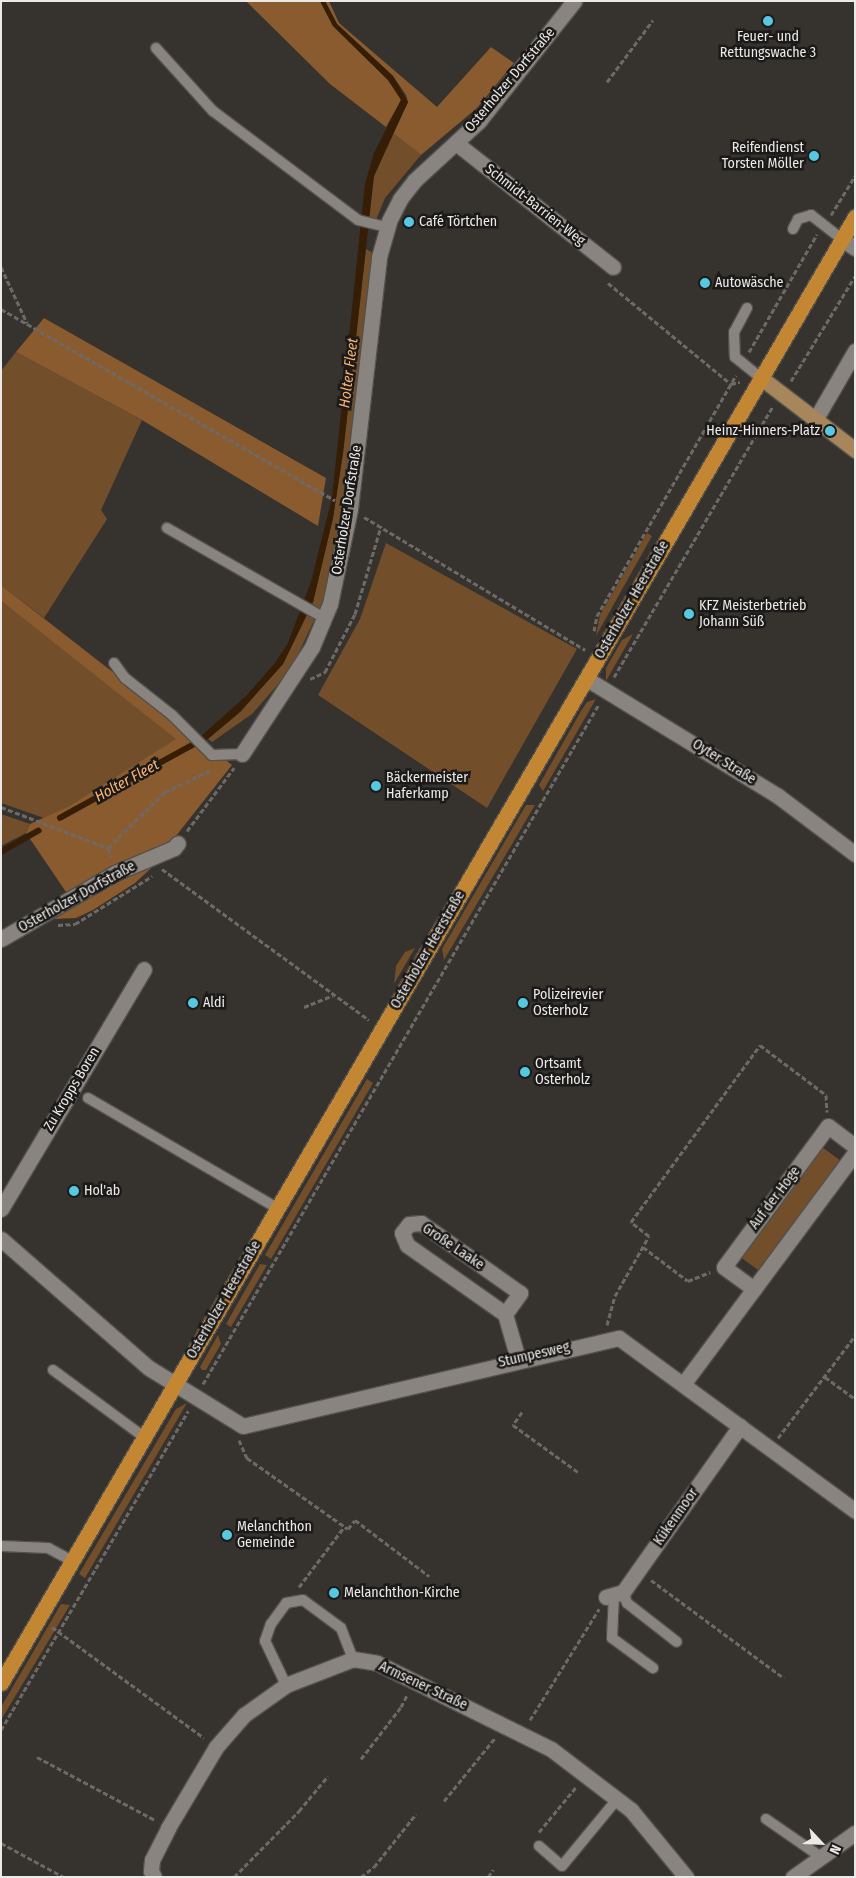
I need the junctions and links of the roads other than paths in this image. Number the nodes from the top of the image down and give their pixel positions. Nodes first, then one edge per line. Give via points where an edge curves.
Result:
1 (574, 1) edge
2 (156, 48) dead end
3 (456, 143) junction
4 (855, 217) edge
5 (387, 226) junction
6 (793, 229) dead end
7 (842, 238) junction
8 (855, 248) edge
9 (613, 267) dead end
10 (746, 308) dead end
11 (855, 351) edge
12 (760, 377) junction
13 (815, 420) junction
14 (855, 450) edge
15 (167, 528) dead end
16 (318, 615) junction
17 (114, 663) dead end
18 (586, 679) junction
19 (242, 754) joint
20 (176, 846) road end
21 (855, 854) edge
22 (1, 939) edge
23 (144, 969) dead end
24 (88, 1098) dead end
25 (855, 1146) edge
26 (855, 1152) edge
27 (1, 1208) edge
28 (277, 1208) junction
29 (1, 1239) edge
30 (754, 1288) junction
31 (505, 1314) junction
32 (518, 1359) junction
33 (53, 1370) dead end
34 (684, 1383) junction
35 (175, 1384) junction
36 (740, 1426) junction
37 (144, 1437) junction
38 (855, 1512) edge
39 (1, 1546) edge
40 (72, 1561) junction
41 (614, 1595) junction
42 (677, 1642) dead end
43 (353, 1659) junction
44 (653, 1668) dead end
45 (1, 1683) edge
46 (286, 1685) junction
47 (618, 1798) junction
48 (766, 1819) dead end
49 (855, 1833) edge
50 (536, 1843) road end
51 (821, 1857) junction
52 (154, 1877) edge
53 (686, 1877) edge
54 (793, 1877) edge

1 - 3 street, Osterholzer Dorfstraße via 479,121
2 - 5 lane via 213,111 364,222
3 - 5 street, Osterholzer Dorfstraße via 415,180 400,199
3 - 9 street, Schmidt-Barrien-Weg
4 - 7 main road, Osterholzer Heerstraße
5 - 16 street, Osterholzer Dorfstraße via 379,257 342,561
6 - 7 lane via 798,219 811,215
7 - 8 street
7 - 12 main road, Osterholzer Heerstraße
10 - 12 lane via 734,332 735,357
11 - 13 street
12 - 13 main road
12 - 18 main road, Osterholzer Heerstraße
13 - 14 main road
15 - 16 lane
16 - 19 street, Osterholzer Dorfstraße via 312,647
17 - 19 lane via 125,678 172,715 212,755
18 - 21 street, Oyter Straße via 778,796
18 - 28 main road, Osterholzer Heerstraße
20 - 22 street, Osterholzer Dorfstraße via 115,873
23 - 27 street, Zu Kropps Boren
24 - 28 lane
25 - 30 street, Auf der Hoge via 828,1126 724,1267
26 - 30 street
28 - 35 main road, Osterholzer Heerstraße
29 - 35 street via 149,1368
30 - 34 street
31 - 31 street, Große Laake via 520,1293 421,1223 409,1224 402,1233 407,1245
31 - 32 street
32 - 34 street, Stumpesweg via 605,1338 619,1338
32 - 35 street, Stumpesweg via 243,1426
33 - 37 lane
34 - 36 street, Stumpesweg
35 - 37 main road, Osterholzer Heerstraße
36 - 38 street, Stumpesweg
36 - 41 street, Kükenmoor via 638,1571
37 - 40 main road, Osterholzer Heerstraße
39 - 40 lane via 48,1548
40 - 45 main road, Osterholzer Heerstraße
41 - 42 lane
41 - 44 lane via 612,1638
43 - 46 street
43 - 46 lane via 341,1628 303,1600 286,1602 271,1624 265,1641
43 - 47 street, Armsener Straße via 377,1663 551,1749
46 - 52 street via 244,1715 216,1747 152,1860
47 - 50 lane via 562,1866
47 - 53 street, Armsener Straße
48 - 51 lane
49 - 51 street
51 - 54 street

